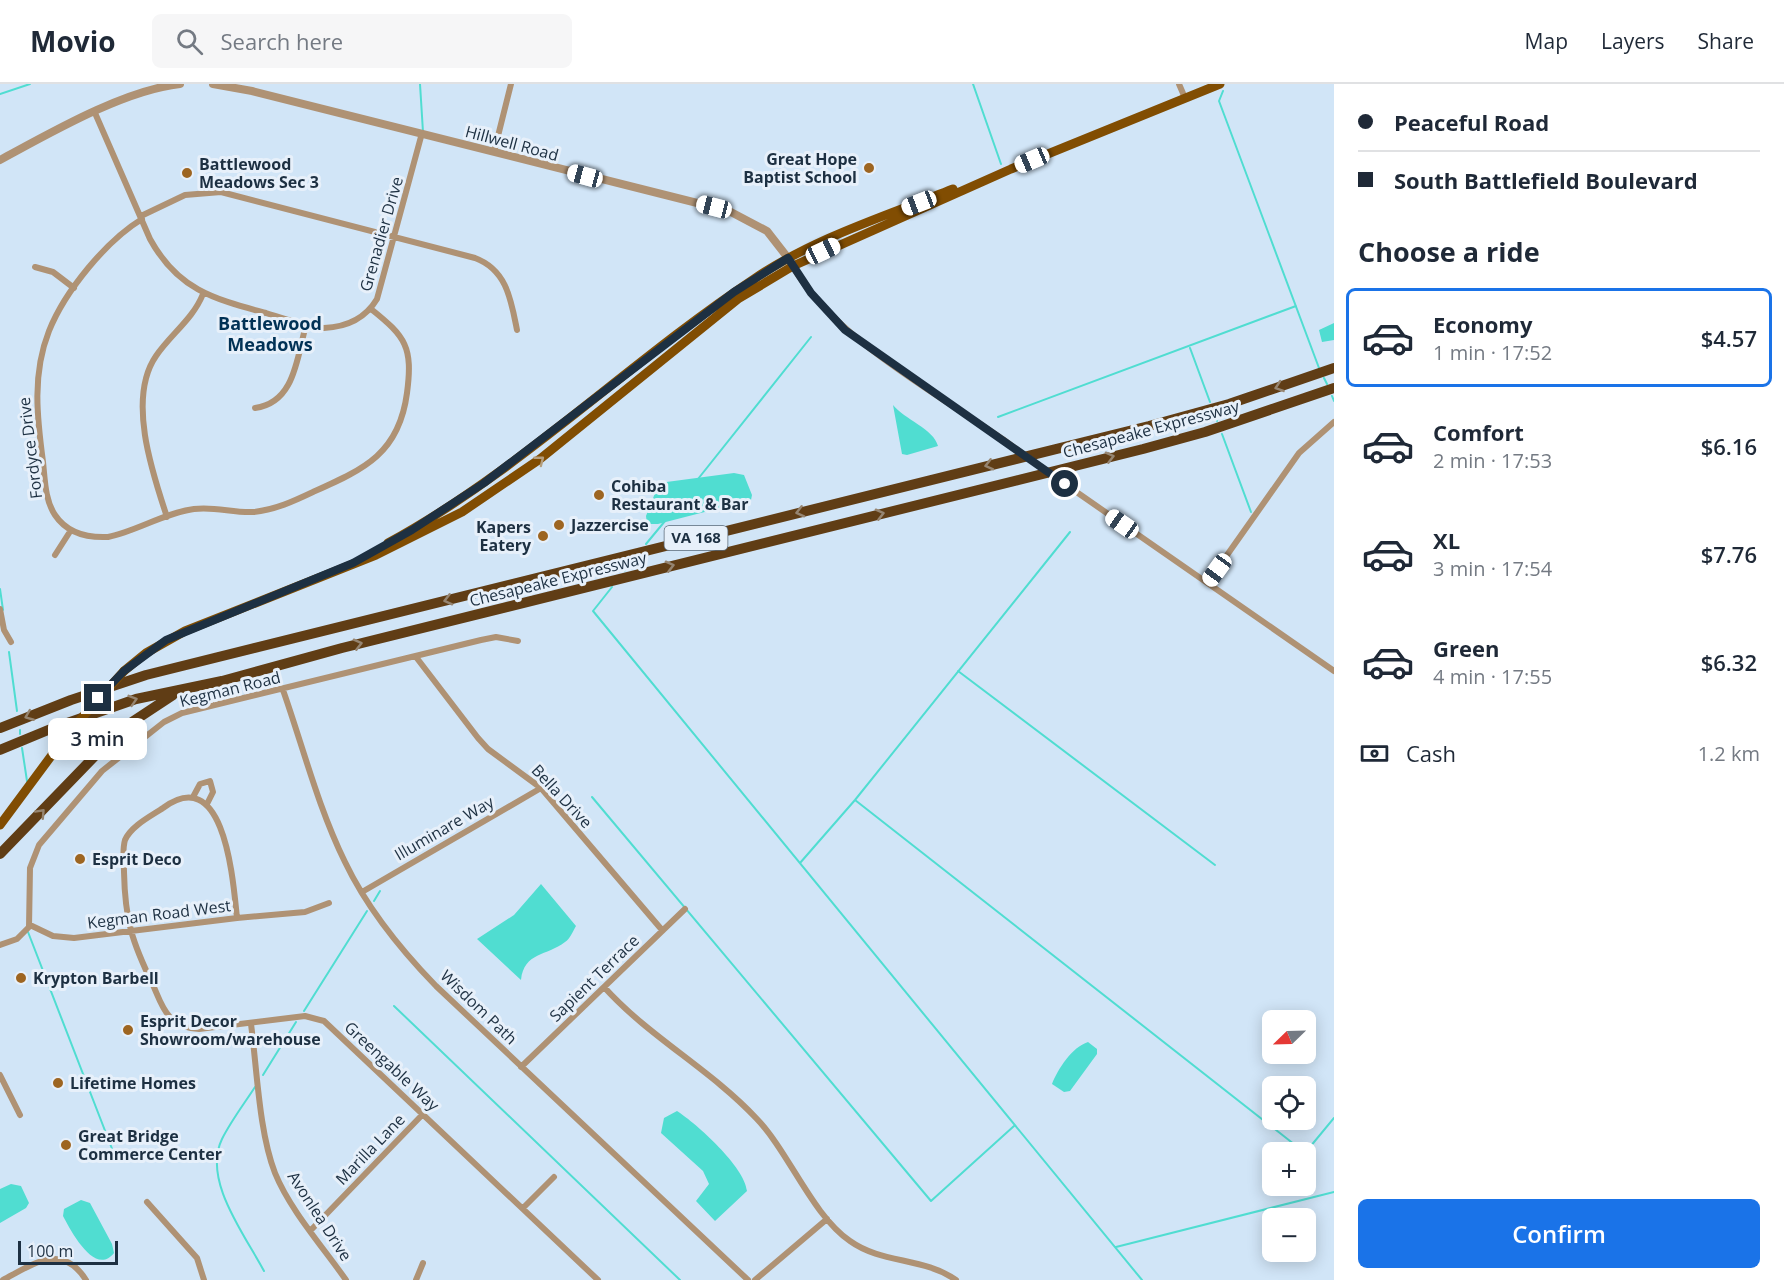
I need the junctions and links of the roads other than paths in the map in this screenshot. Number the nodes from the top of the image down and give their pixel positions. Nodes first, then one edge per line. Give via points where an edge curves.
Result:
1 (180, 84) edge
2 (213, 84) edge
3 (511, 84) edge
4 (1179, 84) edge
5 (1220, 84) edge
6 (1185, 98) junction
7 (95, 113) junction
8 (422, 134) junction
9 (494, 152) junction
10 (1, 158) edge
11 (142, 217) junction
12 (395, 237) junction
13 (790, 262) junction
14 (35, 267) dead end
15 (74, 288) junction
16 (203, 294) junction
17 (371, 309) junction
18 (306, 325) junction
19 (517, 330) dead end
20 (1334, 368) edge
21 (1334, 388) edge
22 (255, 408) dead end
23 (1334, 422) edge
24 (167, 517) junction
25 (71, 530) junction
26 (55, 555) dead end
27 (353, 563) junction
28 (1208, 582) junction
29 (0, 609) edge
30 (519, 641) dead end
31 (11, 642) dead end
32 (417, 657) junction
33 (1334, 671) edge
34 (222, 681) junction
35 (283, 690) junction
36 (0, 728) edge
37 (0, 750) edge
38 (541, 788) junction
39 (193, 797) junction
40 (207, 804) junction
41 (0, 825) edge
42 (0, 854) edge
43 (362, 892) junction
44 (329, 903) dead end
45 (685, 909) dead end
46 (237, 918) junction
47 (30, 925) junction
48 (662, 930) junction
49 (130, 933) junction
50 (0, 945) edge
51 (604, 987) junction
52 (251, 1024) junction
53 (521, 1067) junction
54 (0, 1075) edge
55 (423, 1114) junction
56 (21, 1115) dead end
57 (554, 1177) dead end
58 (147, 1202) dead end
59 (524, 1208) junction
60 (827, 1219) junction
61 (311, 1230) junction
62 (423, 1263) dead end
63 (3, 1280) edge
64 (86, 1280) edge
65 (204, 1280) edge
66 (346, 1280) edge
67 (416, 1280) edge
68 (598, 1280) edge
69 (748, 1280) edge
70 (755, 1280) edge
71 (956, 1280) edge

1 - 7 street via 145,92
2 - 8 street, Hillwell Road
3 - 9 street
4 - 6 street
5 - 6 main road
6 - 13 main road via 856,227
7 - 10 street
7 - 11 street, Grenadier Drive
8 - 9 street, Hillwell Road
8 - 12 street, Grenadier Drive
9 - 13 street, Hillwell Road via 729,211 767,231
11 - 12 street, Fordyce Drive via 185,195 221,192
11 - 15 street, Fordyce Drive via 118,237
11 - 16 street, Grenadier Drive via 165,263
12 - 17 street, Grenadier Drive via 381,289
12 - 19 street, Fordyce Drive via 475,258 489,266 507,286
13 - 27 main road via 734,292 484,483
27 -> 13 main road via 433,529 492,494
13 - 28 street, bridge via 811,293 845,330
14 - 15 street via 53,272
15 - 25 street, Fordyce Drive via 49,331 36,391 48,499 55,515
16 - 18 street, Grenadier Drive
16 - 24 street via 196,310 156,357 143,392 150,459
17 - 18 street, Grenadier Drive via 338,328
17 - 24 street via 402,337 411,368 403,417 393,438 376,458 353,474 278,507 254,512 195,509
18 - 22 street via 288,388 274,403
20 -> 36 highway, Chesapeake Expressway / VA 168 via 1149,426 146,675
34 -> 21 highway, Chesapeake Expressway / VA 168 via 352,645 1143,449
23 - 28 street via 1299,453
24 - 25 street via 108,537
25 - 26 street
27 - 41 main road, bridge via 185,631 146,653 124,671 69,732
28 - 33 street
29 - 31 street
30 - 32 street, Kegman Road via 496,637
32 - 35 street, Kegman Road
32 - 38 street, Bella Drive via 488,749
37 -> 34 highway, Chesapeake Expressway / VA 168 via 136,699
42 -> 34 highway via 126,725 167,698
35 - 43 street, Wisdom Path via 331,830
35 - 47 street, Kegman Road via 182,713 164,722 102,771 34,853 30,867
38 - 43 street, Illuminare Way
38 - 48 street, Bella Drive
39 - 40 street
39 - 40 street via 200,784 210,782 213,792
39 - 49 street, Greengable Way via 174,800 126,837 124,896
40 - 46 street via 215,815 231,865
43 - 53 street, Wisdom Path via 414,964
44 - 46 street, Kegman Road West via 305,912
45 - 48 street, Sapient Terrace
46 - 49 street, Kegman Road West
47 - 49 street, Kegman Road West via 64,938
47 - 50 street via 17,939
48 - 51 street, Sapient Terrace
49 - 52 street, Greengable Way via 163,1006 176,1022 199,1029
51 - 53 street, Sapient Terrace
51 - 60 street via 638,1022 726,1086 780,1147
52 - 55 street, Greengable Way via 305,1016 319,1018
52 - 61 street, Avonlea Drive via 270,1158 280,1184
53 - 69 street, Wisdom Path
54 - 56 street
55 - 59 street, Greengable Way
55 - 61 street, Marilla Lane
57 - 59 street
58 - 65 street via 197,1258
59 - 68 street, Greengable Way
60 - 70 street
60 - 71 street via 859,1247 885,1257 927,1265
61 - 66 street, Avonlea Drive
62 - 67 street
63 - 64 street via 36,1262 54,1258 72,1264

